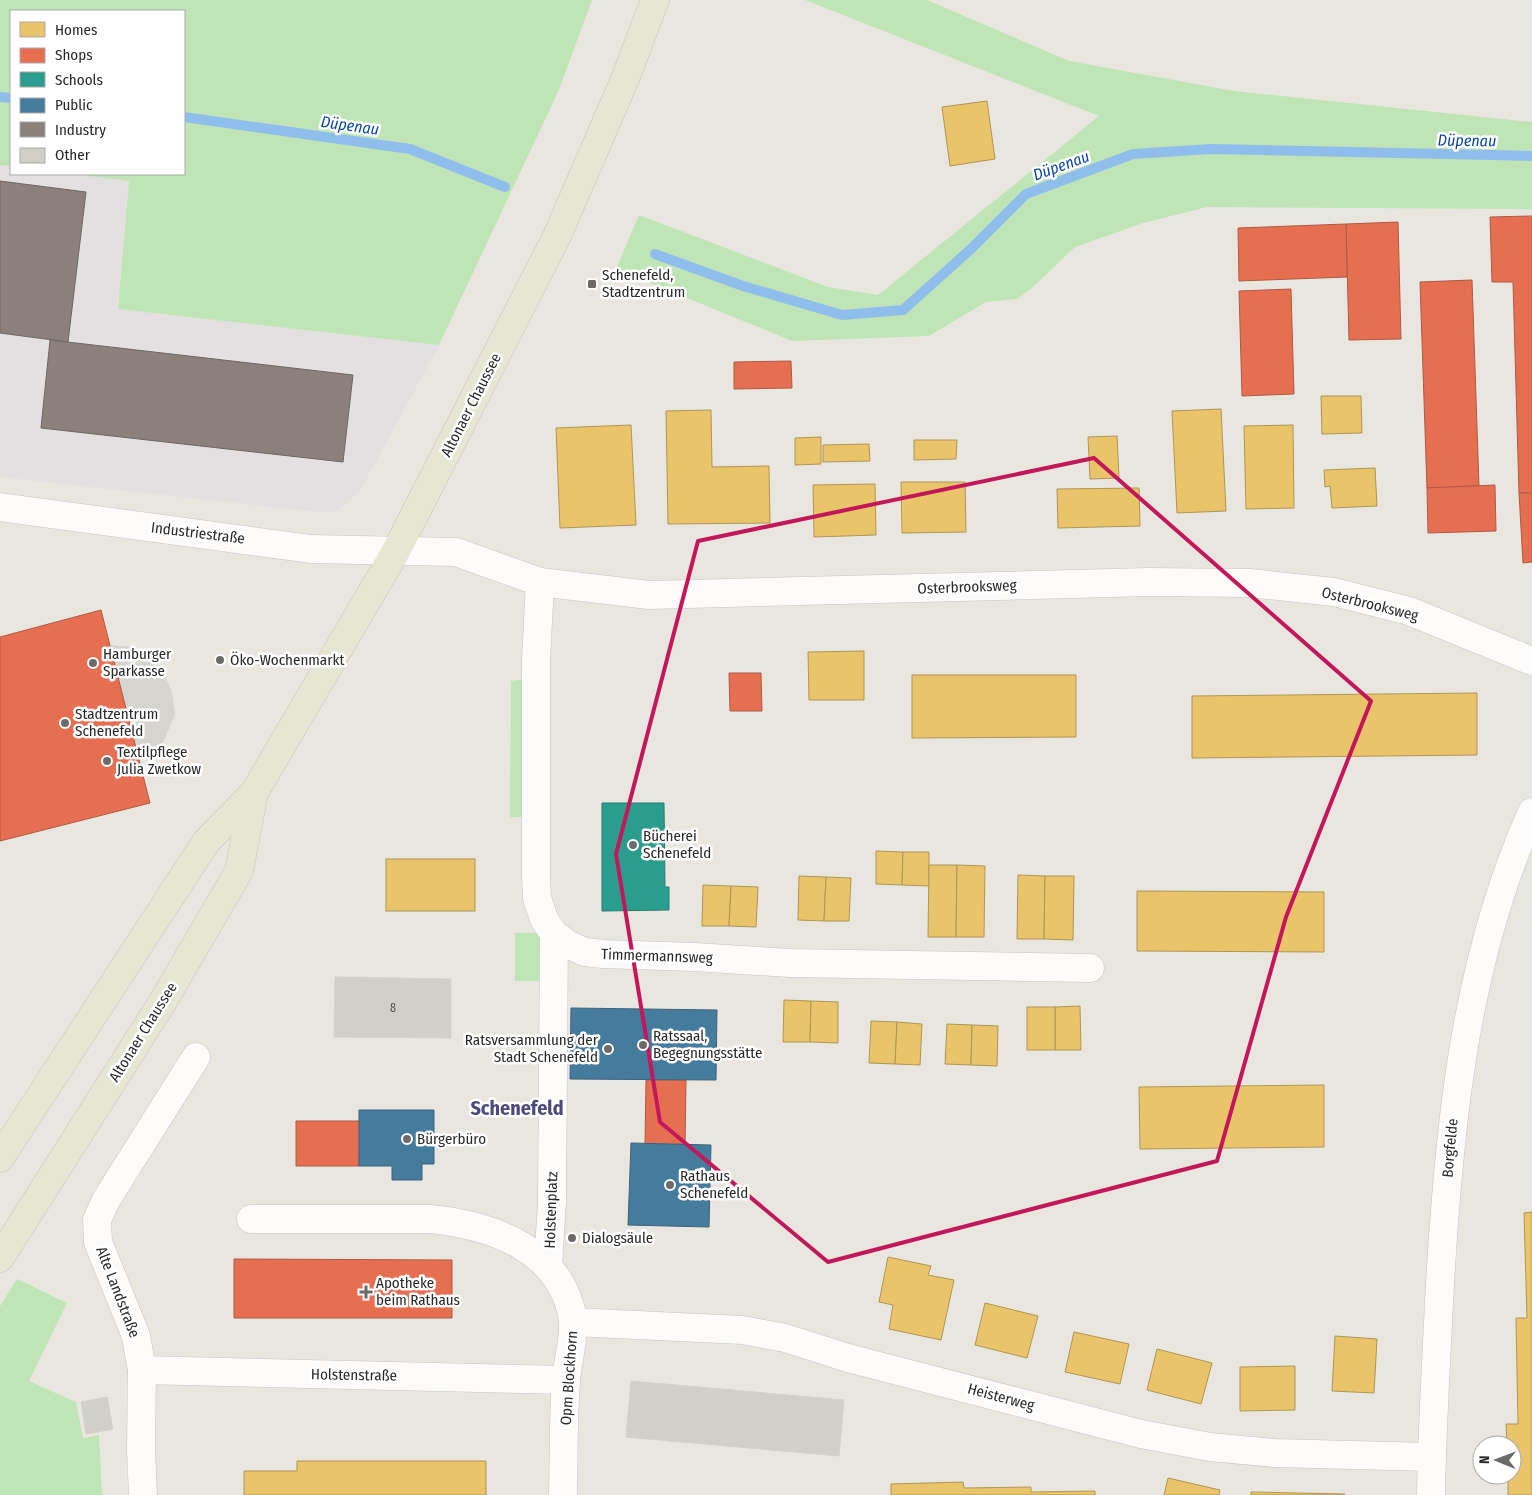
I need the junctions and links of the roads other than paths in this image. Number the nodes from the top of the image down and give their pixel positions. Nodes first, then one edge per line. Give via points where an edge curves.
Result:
1 (654, 0) edge
2 (0, 506) edge
3 (396, 551) junction
4 (540, 582) junction
5 (1532, 661) edge
6 (254, 793) junction
7 (1532, 812) edge
8 (554, 934) junction
9 (1090, 968) dead end
10 (196, 1057) dead end
11 (0, 1158) edge
12 (251, 1218) dead end
13 (0, 1258) edge
14 (548, 1266) junction
15 (573, 1322) junction
16 (142, 1370) junction
17 (566, 1380) junction
18 (1432, 1457) junction
19 (143, 1495) edge
20 (563, 1495) edge
21 (1431, 1495) edge

1 - 3 main road, Altonaer Chaussee via 625,79 557,236
2 - 3 street, Industriestraße via 311,549
3 - 4 street, Osterbrooksweg via 456,552
3 - 6 main road, Altonaer Chaussee
4 - 5 street, Osterbrooksweg via 649,595 1157,582 1248,583 1334,592 1408,611
4 - 8 street, Timmermannsweg via 536,661 536,876 537,898 544,919
6 - 11 main road, Altonaer Chaussee via 206,842
6 - 13 main road, Altonaer Chaussee via 239,871 162,1003
7 - 18 street, Borgfelde via 1488,930 1458,1079 1443,1228
8 - 9 street, Timmermannsweg via 585,952 603,954 790,963
8 - 14 street, Holstenplatz via 552,1202
10 - 16 street, Alte Landstraße via 106,1200 97,1220 98,1242 136,1336
12 - 14 street, Holstenplatz via 457,1222 494,1232 527,1249
14 - 15 street, Opm Blockhorn via 564,1291
15 - 17 street, Opm Blockhorn
15 - 18 street, Heisterweg via 742,1330 785,1338 848,1358 1132,1431 1210,1447 1274,1453
16 - 17 street, Holstenstraße
16 - 19 street, Alte Landstraße
17 - 20 street, Opm Blockhorn
18 - 21 street, Borgfelde

